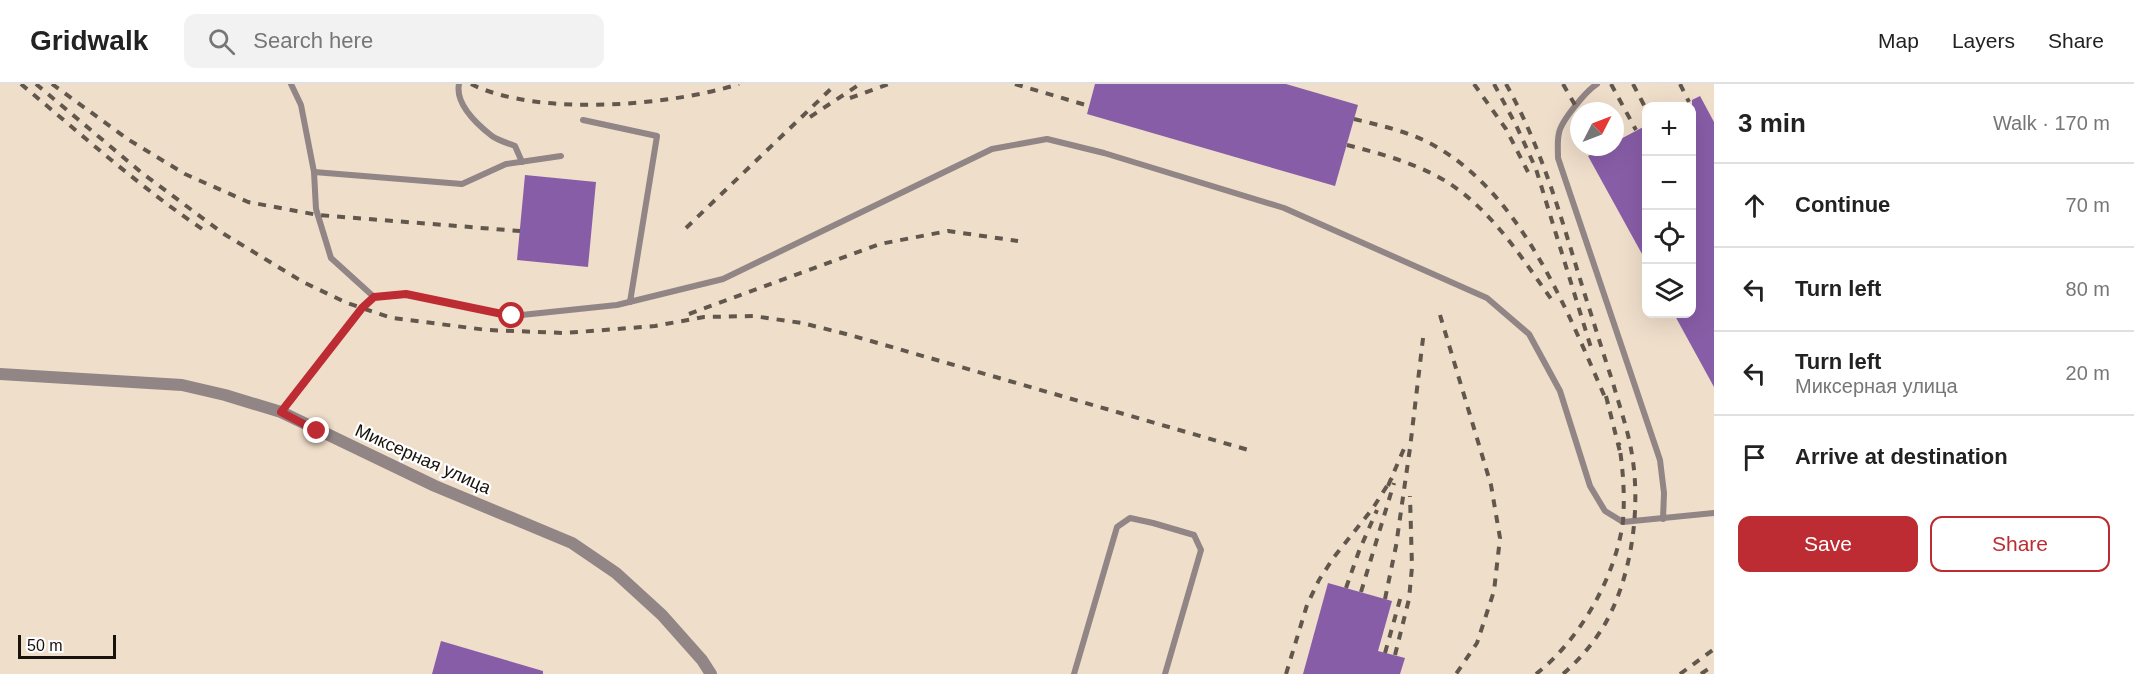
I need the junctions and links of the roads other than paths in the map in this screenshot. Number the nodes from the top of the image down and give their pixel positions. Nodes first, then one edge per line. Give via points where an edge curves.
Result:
1 (291, 84) edge
2 (459, 84) edge
3 (1597, 84) edge
4 (583, 120) dead end
5 (561, 156) dead end
6 (522, 162) junction
7 (314, 172) junction
8 (374, 297) junction
9 (630, 302) junction
10 (0, 374) edge
11 (281, 412) junction
12 (1714, 513) edge
13 (1663, 519) junction
14 (711, 674) edge
15 (1074, 674) edge
16 (1165, 674) edge

1 - 7 lane via 301,105
2 - 6 lane via 466,111 494,138 515,146
3 - 13 lane via 1559,131 1558,158 1660,460
4 - 9 lane via 657,136
5 - 6 lane
6 - 7 lane via 506,164 462,184
7 - 8 lane via 316,209 331,258
8 - 9 lane via 406,294 512,316
8 - 11 lane
9 - 13 lane via 723,279 992,149 1047,139 1284,208 1487,298 1529,334 1560,391 1590,486 1605,511 1623,522
10 - 11 street, Миксерная улица via 182,385
11 - 14 street, Миксерная улица via 435,486 572,543 615,573 662,615
12 - 13 lane
15 - 16 lane via 1117,527 1130,518 1194,535 1201,550

